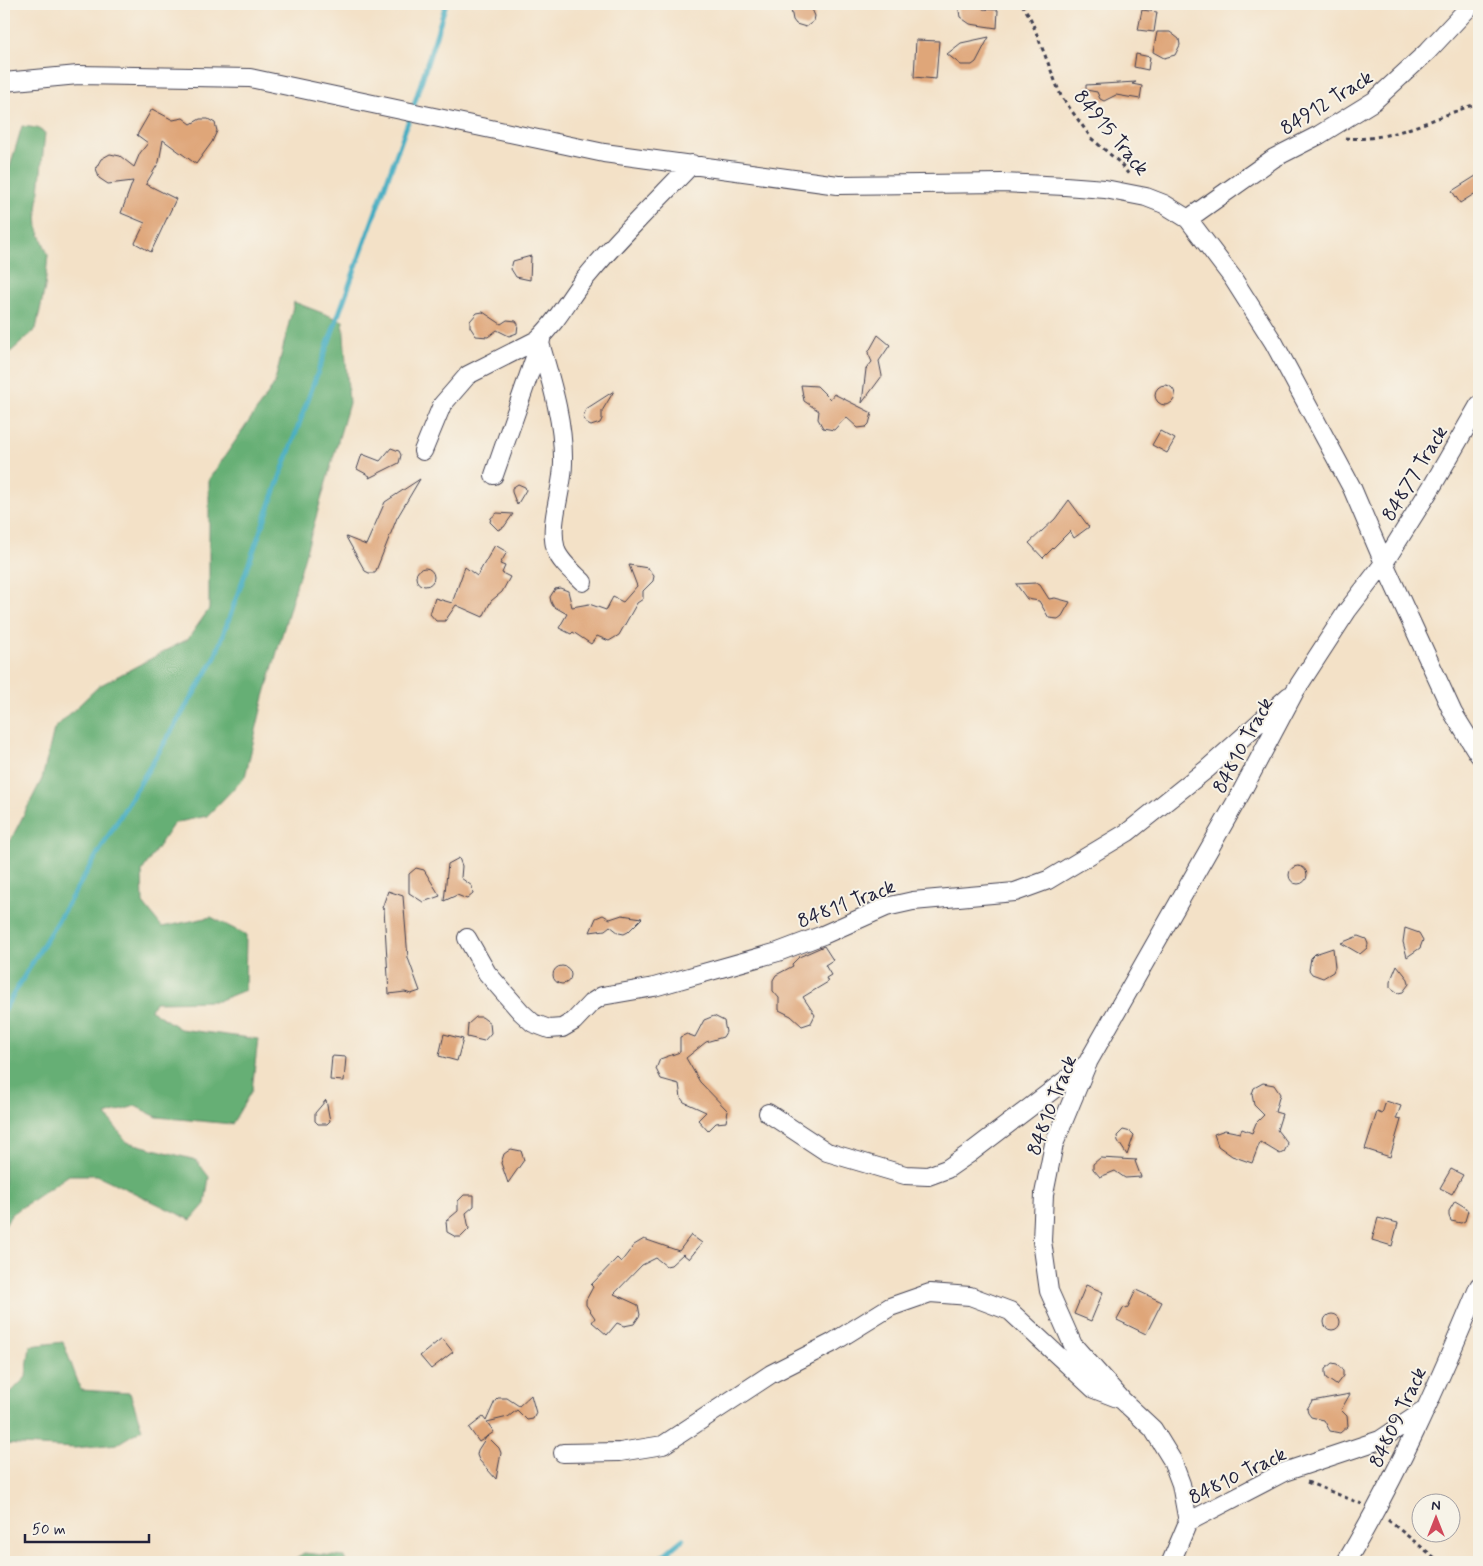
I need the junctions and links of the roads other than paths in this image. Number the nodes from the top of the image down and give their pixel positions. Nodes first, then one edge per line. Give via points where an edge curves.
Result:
1 (1472, 4) edge
2 (4, 82) edge
3 (692, 164) junction
4 (1188, 219) junction
5 (541, 339) junction
6 (1479, 405) edge
7 (423, 451) dead end
8 (494, 475) dead end
9 (1384, 563) junction
10 (583, 582) dead end
11 (1295, 691) junction
12 (1479, 755) edge
13 (467, 938) dead end
14 (1088, 1062) junction
15 (768, 1113) dead end
16 (1479, 1286) edge
17 (1122, 1400) junction
18 (1425, 1410) junction
19 (564, 1453) dead end
20 (1188, 1522) junction
21 (1170, 1562) edge
22 (1346, 1562) edge

1 - 4 street, 84912 Track via 1374,101 1274,158
2 - 3 street via 78,74 250,78 604,153
3 - 4 street via 838,185 1002,183 1105,189 1146,197
3 - 5 street via 586,279
4 - 9 street via 1232,277 1274,343 1352,488
5 - 7 street via 468,374 442,405
5 - 8 street
5 - 10 street via 563,439 562,485 554,538 556,550
6 - 9 street, 84877 Track
9 - 11 street, 84810 Track via 1347,611
9 - 12 street via 1453,713
11 - 13 street, 84811 Track via 1128,832 1048,880 1015,892 913,901 886,907 778,952 654,987 602,996 562,1028 549,1029 533,1023 521,1012 487,973
11 - 14 street, 84810 Track via 1241,793
14 - 15 street via 947,1169 928,1176 905,1175 827,1152
14 - 17 street, 84810 Track via 1054,1144 1044,1194 1042,1241 1049,1291 1074,1345
16 - 18 street, 84809 Track
17 - 19 street via 1094,1388 1010,1311 970,1296 930,1293 890,1307 832,1343 771,1374 663,1446 620,1452
17 - 20 street, 84810 Track via 1153,1429 1172,1460
18 - 20 street, 84810 Track via 1380,1440 1284,1472
18 - 22 street, 84809 Track via 1376,1510
20 - 21 street

